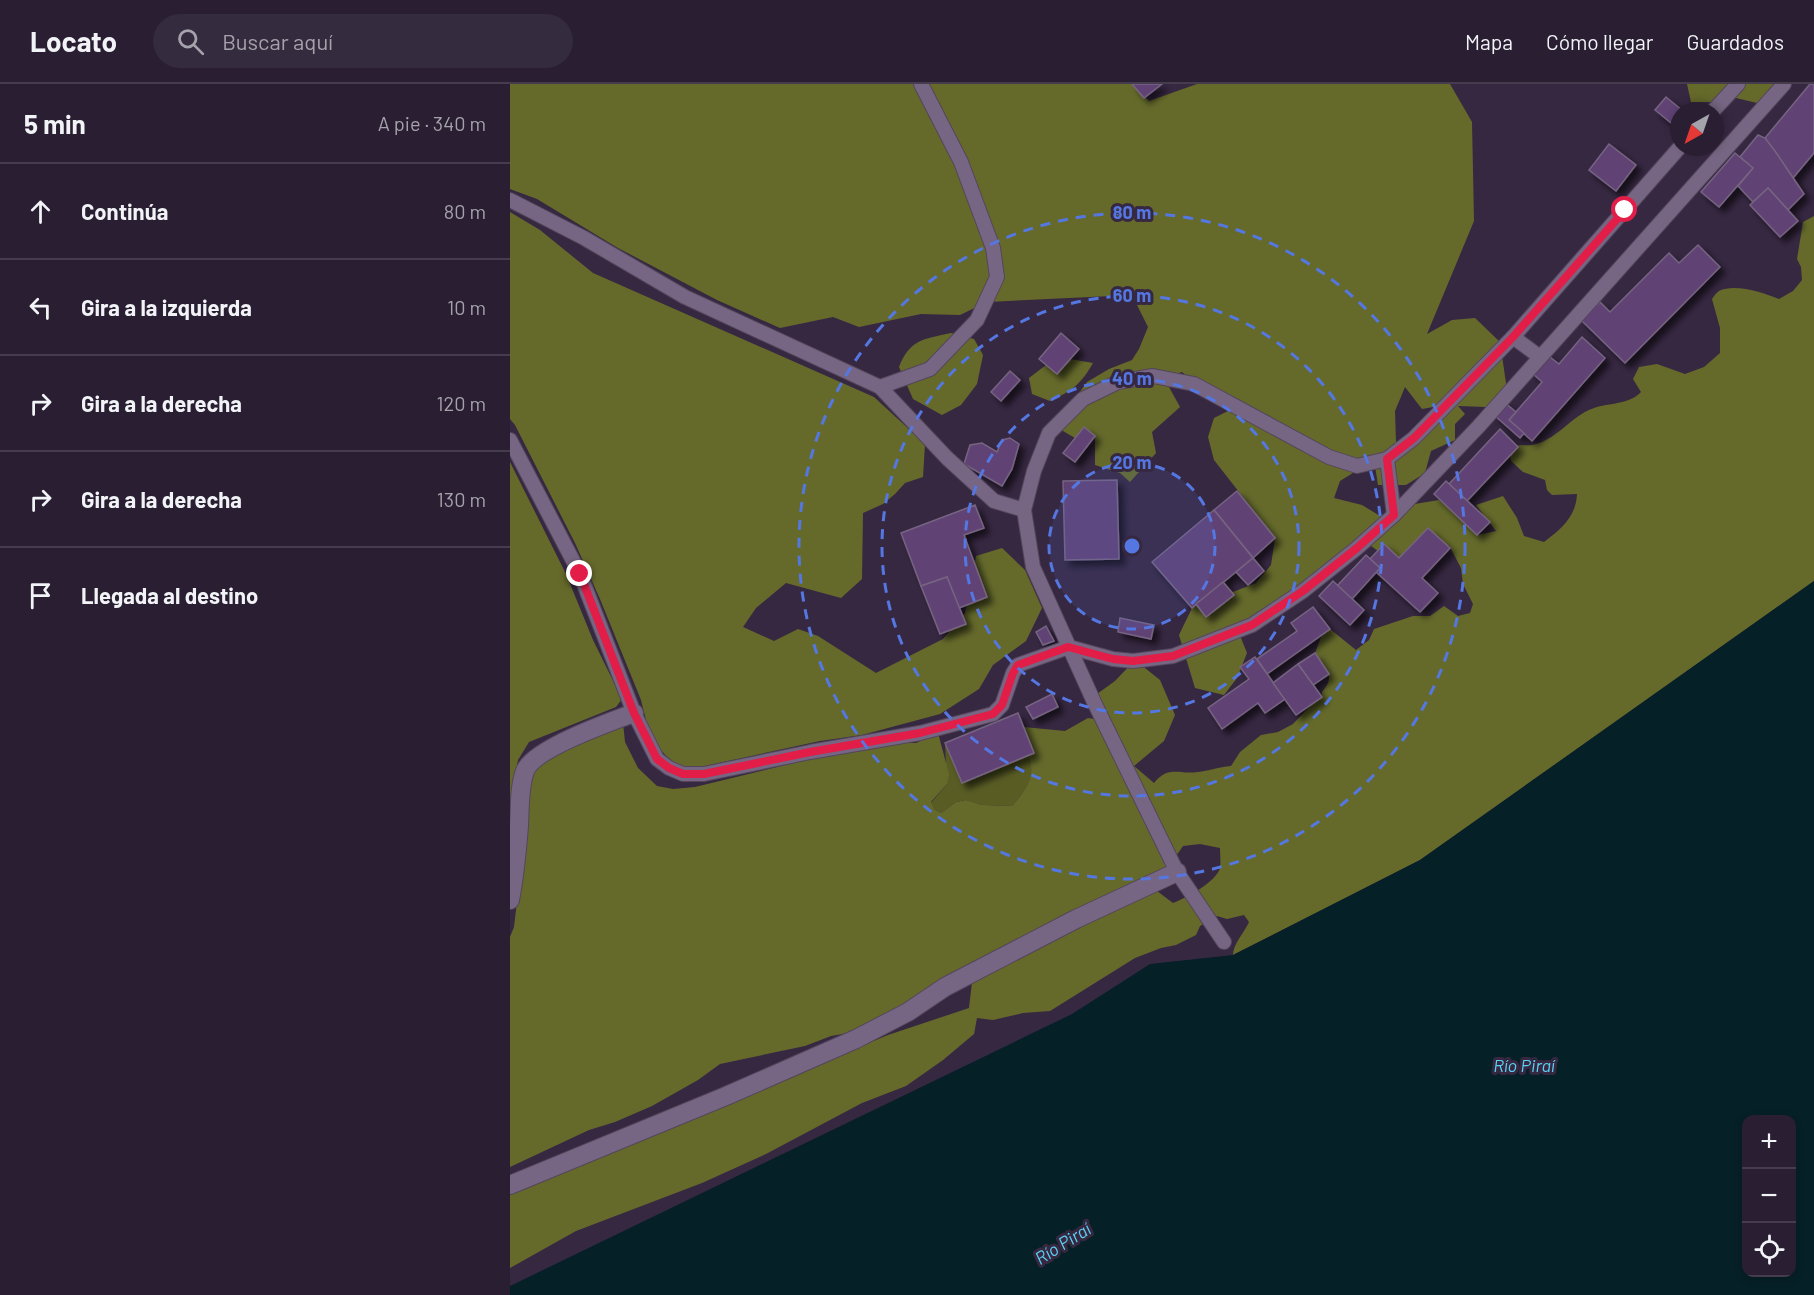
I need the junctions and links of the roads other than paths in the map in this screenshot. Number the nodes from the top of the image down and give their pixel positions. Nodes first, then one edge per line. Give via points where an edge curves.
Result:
1 (921, 84) edge
2 (1738, 84) edge
3 (1784, 84) edge
4 (1721, 102) edge
5 (1672, 156) edge
6 (510, 200) edge
7 (1513, 337) junction
8 (1540, 357) junction
9 (880, 387) junction
10 (510, 440) edge
11 (1387, 459) junction
12 (1024, 510) junction
13 (1394, 515) junction
14 (1068, 647) junction
15 (634, 713) junction
16 (1177, 872) junction
17 (510, 900) edge
18 (1224, 942) dead end
19 (510, 1185) edge

1 - 9 lane via 961,162 993,248 997,277 977,320 930,369
2 - 4 lane
3 - 8 lane
5 - 7 lane
6 - 9 lane via 685,297
7 - 8 lane
7 - 11 lane via 1414,438
8 - 13 lane
9 - 12 lane via 994,501
10 - 15 lane via 580,574
11 - 12 lane via 1357,466 1329,457 1194,384 1153,376 1118,382 1083,399 1049,433
11 - 13 lane
12 - 14 lane via 1033,567
13 - 14 lane via 1303,591 1252,625 1173,656 1133,661
14 - 15 lane via 1018,665 1002,705 993,714 920,733 704,774 683,774 657,759
14 - 16 lane
15 - 17 street via 541,753 525,769
16 - 18 lane
16 - 19 street via 945,987 856,1039

